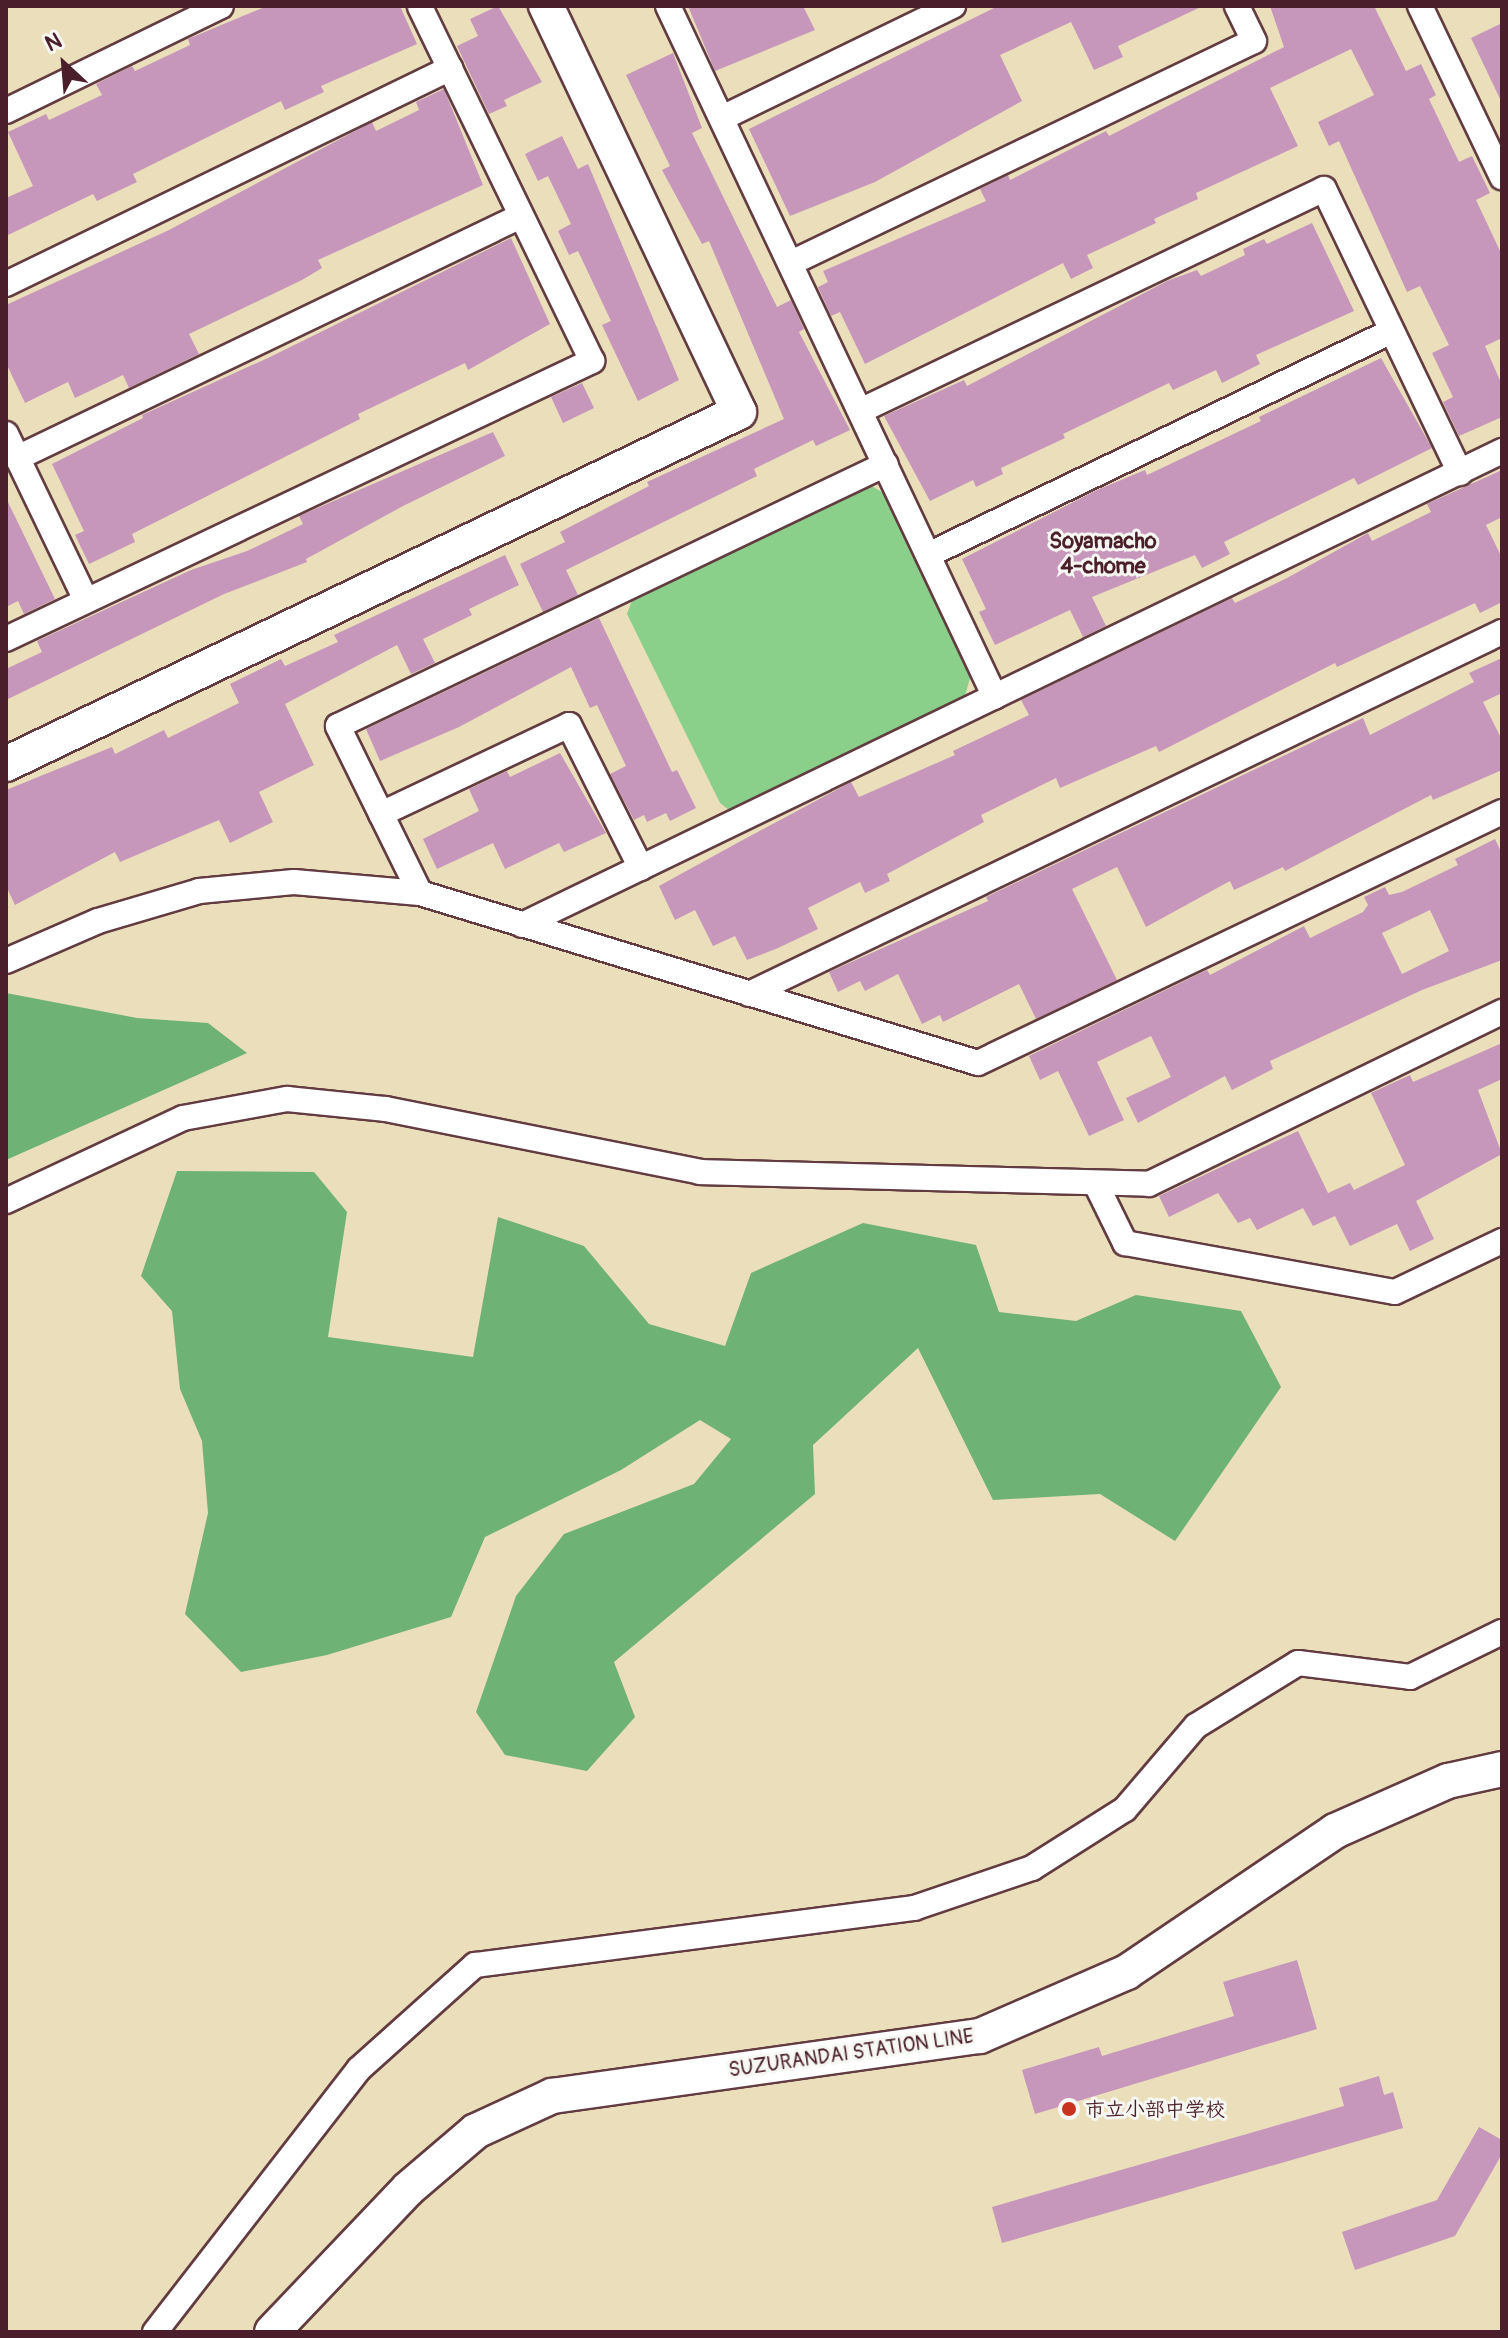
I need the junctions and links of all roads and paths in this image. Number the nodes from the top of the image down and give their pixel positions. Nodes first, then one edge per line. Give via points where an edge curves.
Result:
1 (221, 6) edge
2 (420, 6) edge
3 (546, 6) edge
4 (668, 6) edge
5 (953, 6) edge
6 (1237, 6) edge
7 (1420, 6) edge
8 (450, 68) junction
9 (6, 111) edge
10 (722, 118) junction
11 (1502, 177) edge
12 (521, 216) junction
13 (791, 263) junction
14 (6, 284) edge
15 (1392, 331) junction
16 (862, 410) junction
17 (6, 434) edge
18 (1502, 451) edge
19 (17, 458) junction
20 (886, 464) junction
21 (1460, 473) junction
22 (928, 555) junction
23 (86, 600) junction
24 (1502, 632) edge
25 (6, 639) edge
26 (995, 697) junction
27 (6, 764) edge
28 (1502, 812) edge
29 (381, 814) junction
30 (641, 868) junction
31 (420, 893) junction
32 (522, 925) junction
33 (6, 961) edge
34 (749, 994) junction
35 (1502, 1012) edge
36 (1096, 1184) junction
37 (6, 1201) edge
38 (1502, 1241) edge
39 (1502, 1632) edge
40 (1502, 1769) edge
41 (155, 2332) edge
42 (272, 2332) edge

1 - 9 street
2 - 8 street
3 - 27 main road via 739,412
4 - 10 street
5 - 10 street
6 - 13 street via 1254,41
7 - 11 street
8 - 12 street
8 - 14 street
10 - 13 street
12 - 19 street
12 - 23 street via 592,361
13 - 16 street
15 - 16 street via 1324,189
15 - 21 street
15 - 22 street
16 - 20 street
17 - 19 street
18 - 21 street
19 - 23 street
20 - 22 street
20 - 29 street via 338,726
21 - 26 street
22 - 26 street
23 - 25 street
24 - 34 street
26 - 30 street
28 - 34 street via 978,1063
29 - 30 street via 569,725
29 - 31 street
30 - 32 street
31 - 32 street
31 - 33 street via 294,882 199,891 98,921
32 - 34 street
35 - 36 street via 1149,1184
36 - 37 street via 700,1172 386,1109 287,1099 183,1118
36 - 38 street via 1125,1243 1395,1292
39 - 41 street via 1410,1677 1298,1663 1196,1726 1125,1809 1032,1868 914,1908 475,1965 359,2069
40 - 42 main road, SUZURANDAI STATION LINE via 1448,1781 1335,1831 1127,1972 980,2036 552,2096 476,2131 408,2189

